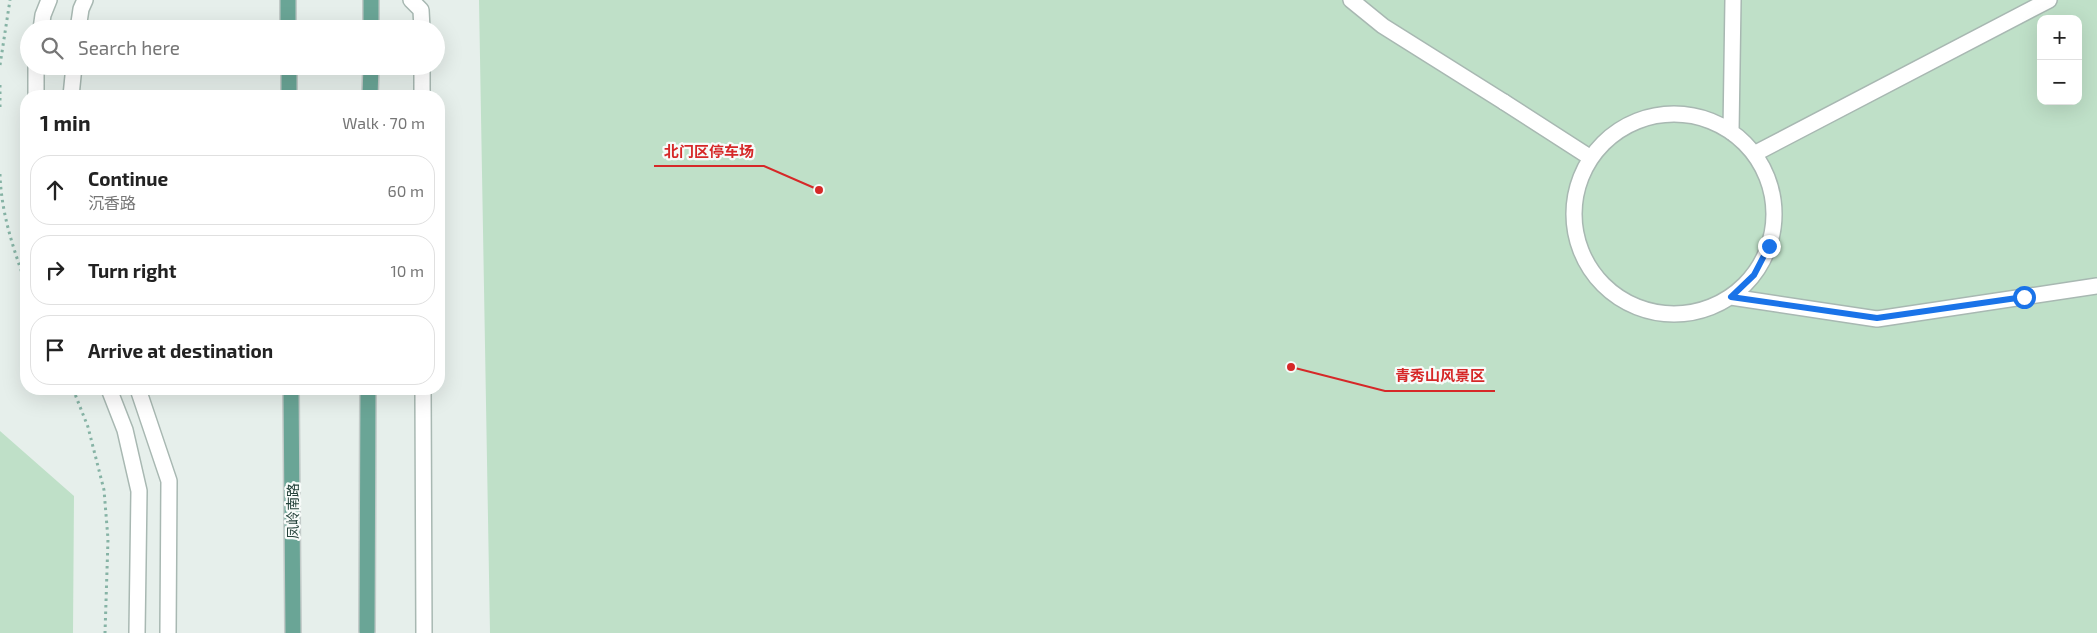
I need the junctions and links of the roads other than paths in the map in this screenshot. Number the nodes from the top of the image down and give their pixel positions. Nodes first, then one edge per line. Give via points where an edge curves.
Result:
1 (50, 0) edge
2 (85, 0) edge
3 (288, 0) edge
4 (371, 0) edge
5 (411, 0) edge
6 (1351, 0) edge
7 (1734, 0) edge
8 (2049, 0) edge
9 (42, 20) edge
10 (79, 20) edge
11 (288, 20) edge
12 (371, 20) edge
13 (422, 20) edge
14 (36, 75) edge
15 (73, 75) edge
16 (289, 75) edge
17 (370, 75) edge
18 (422, 75) edge
19 (36, 90) edge
20 (72, 90) edge
21 (289, 90) edge
22 (370, 90) edge
23 (422, 90) edge
24 (1731, 132) junction
25 (1754, 154) junction
26 (1591, 158) junction
27 (2097, 286) edge
28 (1731, 297) junction
29 (111, 395) edge
30 (140, 395) edge
31 (291, 395) edge
32 (368, 395) edge
33 (423, 395) edge
34 (367, 631) dead end
35 (137, 633) edge
36 (168, 633) edge
37 (293, 633) edge
38 (424, 633) edge

1 - 9 street
2 - 10 street
3 - 11 main road
4 - 12 main road
5 - 13 street via 422,10
6 - 26 street via 1383,26
7 - 24 street
8 - 25 street
14 - 19 street
15 - 20 street
16 - 21 main road
17 - 22 main road
18 - 23 street
24 - 25 street
24 - 26 street via 1703,118 1672,114 1640,119 1613,135
25 - 28 street via 1769,182 1772,198 1774,214 1769,246 1754,275
26 - 28 street via 1578,187 1574,218 1580,248 1594,275 1616,296 1643,310 1658,313 1673,315 1704,310
27 - 28 street via 1877,318
29 - 35 street via 125,430 138,491
30 - 36 street via 169,481
31 - 37 main road, 凤岭南路
32 - 34 main road
33 - 38 street

